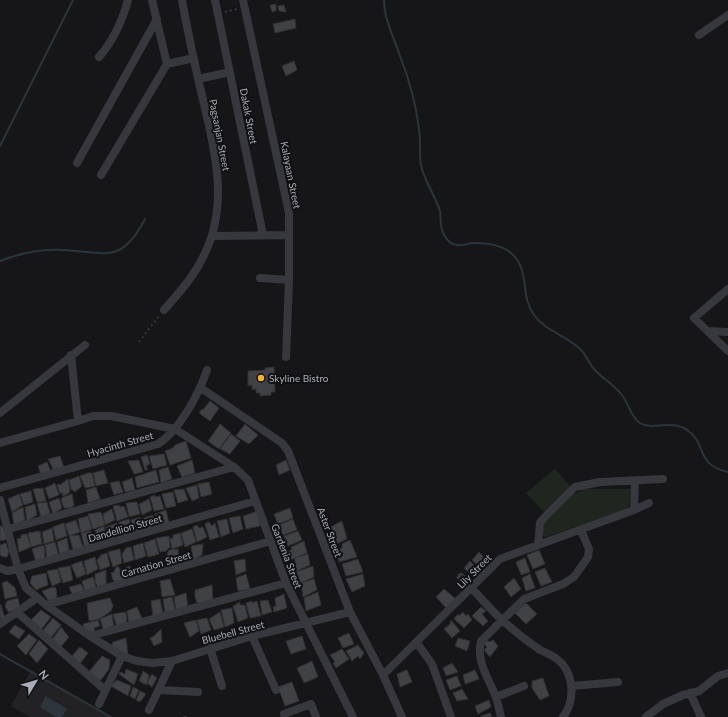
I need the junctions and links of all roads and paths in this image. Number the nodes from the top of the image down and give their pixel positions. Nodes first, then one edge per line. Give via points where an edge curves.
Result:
1 (128, 0) edge
2 (152, 0) edge
3 (182, 0) edge
4 (215, 0) edge
5 (244, 4) edge
6 (218, 14) junction
7 (728, 14) edge
8 (157, 19) junction
9 (699, 35) dead end
10 (99, 57) dead end
11 (194, 58) junction
12 (167, 64) junction
13 (230, 72) junction
14 (198, 79) junction
15 (77, 162) dead end
16 (101, 175) dead end
17 (263, 235) junction
18 (289, 235) junction
19 (212, 236) junction
20 (260, 278) dead end
21 (289, 280) junction
22 (728, 289) edge
23 (164, 310) joint
24 (708, 331) junction
25 (728, 332) edge
26 (139, 342) dead end
27 (85, 345) dead end
28 (728, 351) edge
29 (71, 355) junction
30 (286, 357) dead end
31 (207, 370) dead end
32 (201, 388) junction
33 (0, 413) edge
34 (78, 421) junction
35 (175, 429) junction
36 (0, 444) edge
37 (234, 467) junction
38 (663, 480) dead end
39 (634, 481) junction
40 (0, 488) edge
41 (0, 500) edge
42 (255, 501) junction
43 (649, 503) dead end
44 (634, 510) junction
45 (9, 529) junction
46 (581, 530) junction
47 (271, 541) junction
48 (538, 545) junction
49 (0, 568) edge
50 (18, 568) junction
51 (461, 576) dead end
52 (286, 583) junction
53 (472, 588) junction
54 (37, 598) junction
55 (46, 605) junction
56 (350, 612) junction
57 (18, 613) junction
58 (502, 620) junction
59 (0, 624) edge
60 (306, 624) junction
61 (90, 636) junction
62 (252, 636) junction
63 (417, 643) junction
64 (210, 648) junction
65 (122, 656) junction
66 (172, 661) junction
67 (728, 673) edge
68 (383, 675) junction
69 (618, 682) dead end
70 (222, 686) dead end
71 (524, 686) dead end
72 (572, 686) junction
73 (106, 690) junction
74 (159, 690) junction
75 (276, 690) dead end
76 (198, 692) dead end
77 (690, 693) junction
78 (496, 697) junction
79 (99, 704) dead end
80 (149, 710) dead end
81 (285, 715) edge
82 (316, 717) edge
83 (353, 717) edge
84 (402, 717) edge
85 (451, 717) edge
86 (501, 717) edge
87 (563, 717) edge
88 (646, 717) edge
89 (701, 717) edge

1 - 10 street via 118,29
2 - 8 street
3 - 11 street, Pagsanjan Street
4 - 6 street, Dakak Street
5 - 6 path
5 - 18 street, Kalayaan Street via 286,194
6 - 13 street, Dakak Street
7 - 9 street
8 - 12 street
8 - 15 street
11 - 12 street
11 - 14 street, Pagsanjan Street
12 - 16 street
13 - 14 street
13 - 17 street, Dakak Street
14 - 19 street, Pagsanjan Street via 218,165 218,194
17 - 18 street
17 - 19 street
18 - 21 street, Kalayaan Street
19 - 23 street, Pagsanjan Street via 195,272
20 - 21 street
21 - 30 street, Kalayaan Street
22 - 24 street via 694,318
23 - 26 path
24 - 25 street
24 - 28 street
27 - 29 street
29 - 33 street
29 - 34 street
31 - 32 street, Hyacinth Street
32 - 35 street, Hyacinth Street
32 - 56 street, Aster Street via 282,443 288,451
34 - 35 street via 93,416 111,416
34 - 36 street
35 - 37 street, Gardenia Street
35 - 40 street, Hyacinth Street via 158,444
37 - 42 street, Gardenia Street via 248,480
37 - 45 street
38 - 39 street
39 - 44 street
39 - 48 street via 575,486 542,519
41 - 45 street, Bluebell Street
42 - 47 street, Gardenia Street
42 - 50 street, Dandellion Street
43 - 44 street, Lily Street
44 - 46 street, Lily Street
45 - 50 street, Bluebell Street
46 - 48 street, Lily Street
46 - 58 street via 589,549 588,558 574,577 563,584 528,596
47 - 52 street, Gardenia Street
47 - 55 street, Carnation Street
48 - 53 street, Lily Street via 500,559
49 - 50 street, Dandellion Street via 8,571
50 - 54 street, Bluebell Street via 26,588
51 - 53 street
52 - 60 street, Gardenia Street
52 - 61 street
53 - 58 street
53 - 63 street, Lily Street
54 - 55 street, Bluebell Street
54 - 57 street
55 - 61 street, Bluebell Street
56 - 60 street, Bluebell Street
56 - 68 street, Aster Street
57 - 59 street
57 - 73 street
58 - 72 street via 557,659 568,674
58 - 78 street via 481,641 479,650 480,661
60 - 62 street, Bluebell Street
60 - 83 street, Gardenia Street
61 - 65 street, Bluebell Street
62 - 64 street, Bluebell Street
62 - 75 street
63 - 68 street, Lily Street
63 - 85 street via 432,664
64 - 66 street, Bluebell Street
64 - 70 street
65 - 66 street, Bluebell Street via 153,663
65 - 73 street
66 - 74 street
67 - 77 street via 718,676 699,691
68 - 84 street, Aster Street
69 - 72 street
71 - 78 street
72 - 87 street via 571,701
73 - 79 street
74 - 76 street
74 - 80 street
77 - 88 street via 663,704
77 - 89 street
78 - 86 street
81 - 82 street via 311,704

